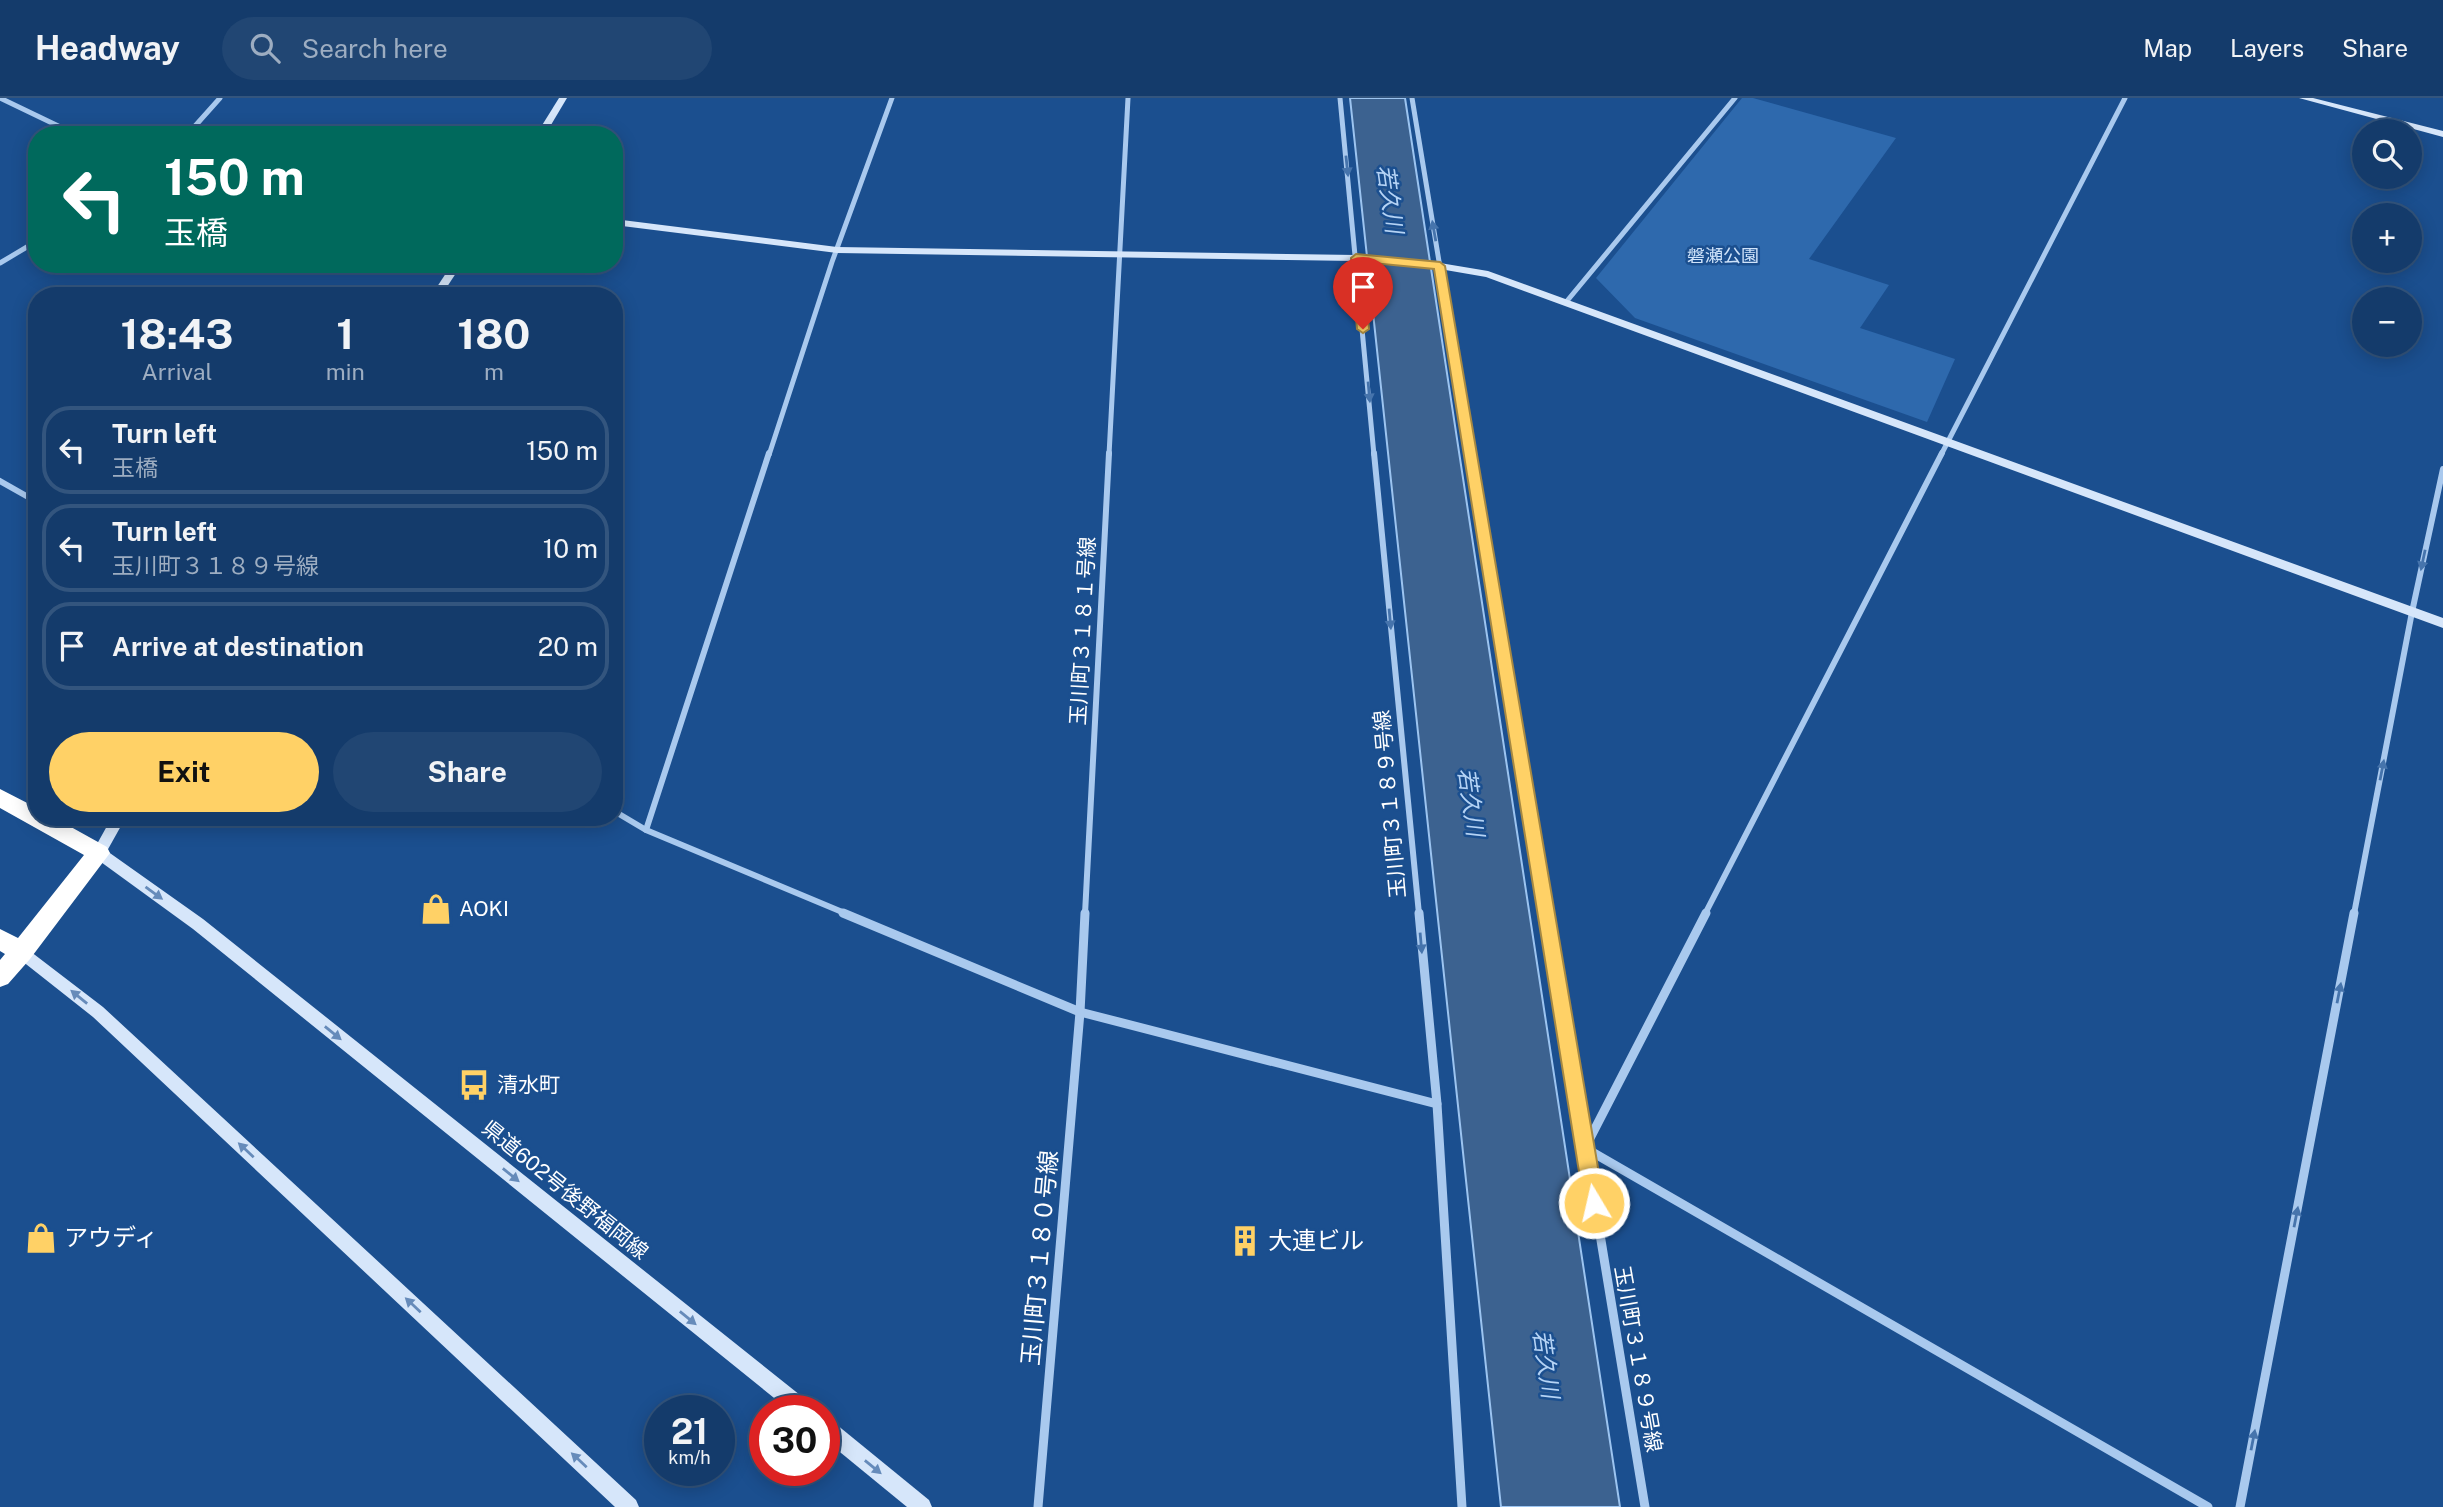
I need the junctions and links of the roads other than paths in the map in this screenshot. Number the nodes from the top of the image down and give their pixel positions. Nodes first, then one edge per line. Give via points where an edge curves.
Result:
1 (0, 98) edge
2 (220, 98) edge
3 (563, 98) edge
4 (892, 98) edge
5 (1128, 98) edge
6 (1340, 98) edge
7 (1412, 98) edge
8 (1735, 98) edge
9 (2125, 98) edge
10 (2303, 98) edge
11 (58, 126) edge
12 (195, 126) edge
13 (546, 126) edge
14 (2443, 134) edge
15 (623, 223) edge
16 (28, 246) edge
17 (837, 250) junction
18 (1120, 252) junction
19 (1356, 258) junction
20 (0, 263) edge
21 (1434, 265) junction
22 (1567, 301) junction
23 (1948, 444) junction
24 (2443, 469) edge
25 (0, 481) edge
26 (28, 497) edge
27 (2412, 612) junction
28 (2443, 623) edge
29 (0, 799) edge
30 (28, 814) edge
31 (623, 816) edge
32 (50, 826) edge
33 (114, 826) edge
34 (646, 830) junction
35 (99, 853) junction
36 (0, 939) edge
37 (22, 951) junction
38 (0, 976) edge
39 (1080, 1012) junction
40 (1437, 1104) junction
41 (1585, 1148) junction
42 (784, 1395) edge
43 (840, 1440) edge
44 (629, 1507) edge
45 (922, 1507) edge
46 (1038, 1507) edge
47 (1462, 1507) edge
48 (1645, 1507) edge
49 (2208, 1507) edge
50 (2240, 1507) edge

1 - 11 street
2 - 12 street
3 - 13 street
4 - 17 street
5 - 18 street, 玉川町３１８１号線
6 -> 19 street, 玉川町３１８９号線
21 -> 7 street, 玉川町３１８９号線
8 - 22 street
9 - 23 street
10 - 14 street
15 - 17 street
16 - 20 street
17 - 18 street
17 - 34 street
18 - 19 street
18 - 39 street, 玉川町３１８１号線
19 - 21 street
19 -> 40 street, 玉川町３１８９号線
21 - 22 street via 1488,274
21 - 41 street, 玉川町３１８９号線
22 - 23 street
23 - 27 street
23 - 41 street
24 -> 27 street
25 - 26 street
27 - 28 street
50 -> 27 street
29 - 30 highway
31 - 34 street
32 - 35 highway
33 - 35 street
34 - 39 street
35 - 37 highway
35 -> 42 street, 県道602号後野福岡線 via 198,924
36 - 37 highway
37 - 38 highway
44 -> 37 street via 98,1012
39 - 40 street
39 - 46 street, 玉川町３１８０号線
40 - 47 street, 玉川町３１８９号線
41 - 48 street, 玉川町３１８９号線
41 - 49 street
43 -> 45 street

